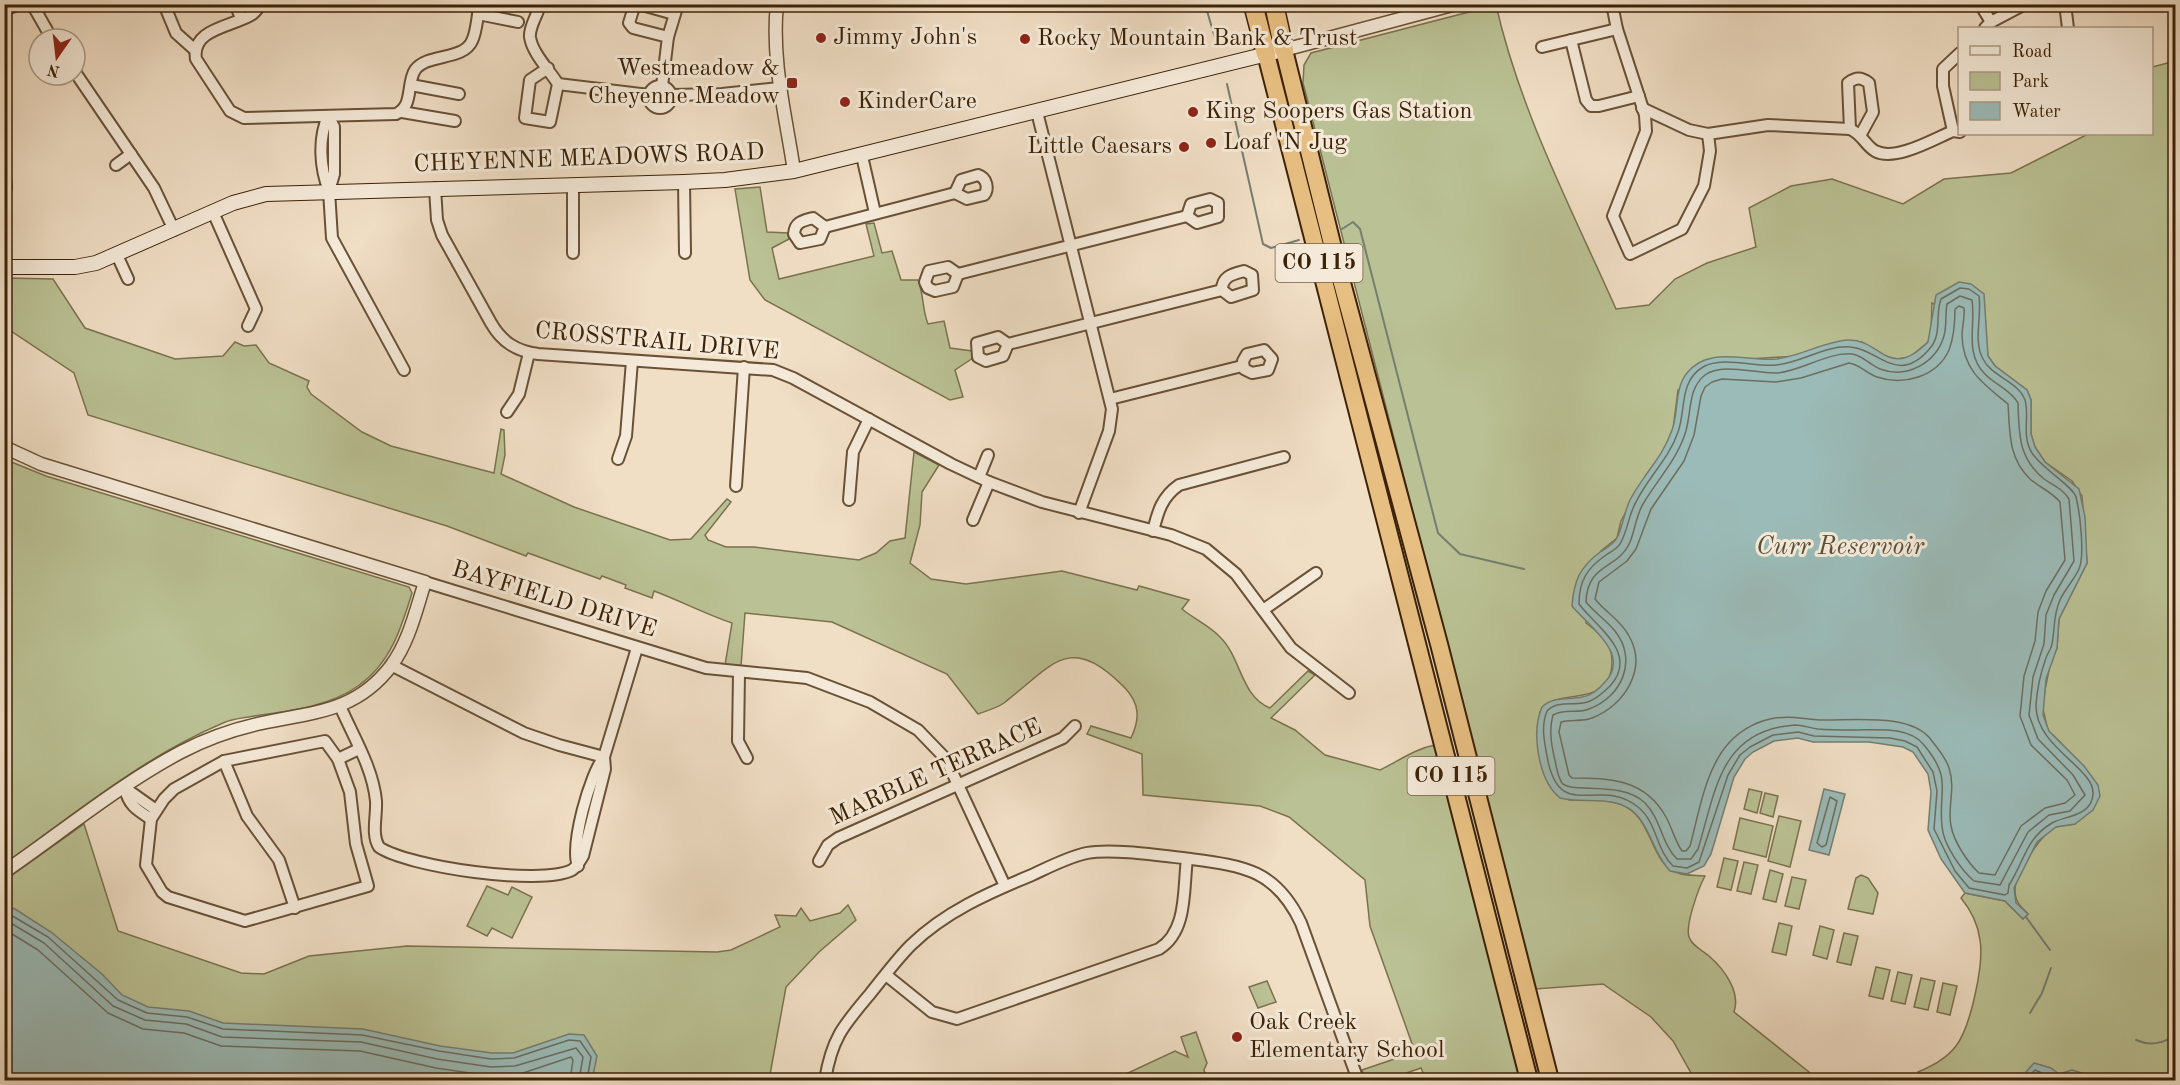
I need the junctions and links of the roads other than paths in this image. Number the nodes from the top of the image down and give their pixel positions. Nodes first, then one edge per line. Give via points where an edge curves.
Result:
1 (20, 4) edge
2 (32, 4) edge
3 (164, 4) edge
4 (236, 4) edge
5 (261, 4) edge
6 (540, 4) edge
7 (777, 4) edge
8 (1253, 4) edge
9 (1274, 4) edge
10 (1456, 4) edge
11 (1612, 4) edge
12 (1980, 4) edge
13 (2025, 4) edge
14 (2065, 4) edge
15 (479, 9) edge
16 (676, 9) edge
17 (4, 10) edge
18 (241, 18) junction
19 (518, 22) dead end
20 (1988, 25) edge
21 (45, 27) edge
22 (2068, 27) edge
23 (1617, 29) junction
24 (668, 37) junction
25 (1572, 40) junction
26 (1542, 47) dead end
27 (195, 50) junction
28 (1275, 52) junction
29 (1958, 54) edge
30 (548, 68) junction
31 (558, 84) junction
32 (411, 85) junction
33 (662, 86) junction
34 (85, 87) edge
35 (779, 88) junction
36 (459, 94) dead end
37 (649, 95) junction
38 (671, 95) junction
39 (1639, 96) junction
40 (1642, 108) junction
41 (402, 112) junction
42 (1037, 112) junction
43 (328, 116) junction
44 (455, 121) dead end
45 (1850, 129) junction
46 (1956, 131) edge
47 (1708, 134) junction
48 (1861, 134) junction
49 (131, 154) junction
50 (862, 156) junction
51 (116, 165) dead end
52 (4, 168) edge
53 (794, 171) junction
54 (684, 182) junction
55 (573, 185) junction
56 (6, 188) edge
57 (435, 188) junction
58 (329, 191) junction
59 (955, 193) dead end
60 (213, 212) junction
61 (875, 213) junction
62 (1186, 216) dead end
63 (825, 227) dead end
64 (174, 230) junction
65 (1070, 245) junction
66 (573, 253) dead end
67 (685, 253) dead end
68 (117, 255) junction
69 (4, 267) edge
70 (958, 274) dead end
71 (128, 279) dead end
72 (1222, 290) dead end
73 (1091, 323) junction
74 (248, 326) dead end
75 (1008, 344) dead end
76 (529, 353) junction
77 (632, 360) junction
78 (1242, 366) dead end
79 (744, 367) junction
80 (404, 370) dead end
81 (1110, 399) junction
82 (507, 412) dead end
83 (869, 419) junction
84 (4, 447) edge
85 (988, 455) dead end
86 (1284, 457) dead end
87 (618, 459) dead end
88 (984, 480) junction
89 (736, 486) dead end
90 (849, 500) dead end
91 (1079, 513) junction
92 (973, 520) dead end
93 (1153, 531) junction
94 (1316, 573) dead end
95 (425, 582) junction
96 (1263, 610) junction
97 (638, 648) junction
98 (391, 665) junction
99 (739, 673) junction
100 (1349, 693) dead end
101 (340, 706) junction
102 (1075, 726) dead end
103 (359, 749) junction
104 (604, 757) junction
105 (747, 758) dead end
106 (338, 759) junction
107 (224, 761) junction
108 (959, 783) junction
109 (125, 788) junction
110 (154, 814) junction
111 (1187, 859) junction
112 (819, 861) dead end
113 (4, 872) edge
114 (1005, 886) junction
115 (295, 908) junction
116 (886, 975) junction
117 (825, 1080) edge
118 (1358, 1080) edge
119 (1529, 1080) edge
120 (1550, 1080) edge

1 - 17 street
2 - 21 street
3 - 27 street via 176,33
4 - 18 street
5 - 18 street via 251,15
6 - 30 street via 530,36
7 - 35 street
8 - 28 highway, CO 115
9 - 28 highway, CO 115
10 - 28 street
11 - 23 street
12 - 20 street
13 - 20 street
14 - 22 street
15 - 19 street
15 - 32 street via 467,47 419,66
16 - 24 street
16 - 24 street via 642,5 632,11 629,23 633,27
18 - 27 street via 202,37
23 - 25 street
23 - 39 street
24 - 33 street
25 - 26 street
25 - 39 street via 1586,100 1591,106
27 - 43 street via 196,59 236,116
28 - 42 main road, CHEYENNE MEADOWS ROAD
28 - 119 highway, CO 115 via 1371,471
28 - 120 highway, CO 115 via 1440,644
29 - 46 street via 1943,69 1943,86
30 - 31 street
30 - 31 street via 530,80 525,118 550,122
31 - 37 street
32 - 36 street
32 - 41 street
33 - 37 street
33 - 38 street
34 - 49 street
35 - 38 street
35 - 53 street
37 - 38 street via 654,105 661,108 668,105
39 - 40 street
40 - 47 street via 1689,130
40 - 47 street via 1646,130 1612,216 1630,254 1682,229 1704,186 1710,151
41 - 43 street
41 - 44 street
42 - 50 main road, CHEYENNE MEADOWS ROAD
42 - 65 street
43 - 58 street via 334,127 328,155 334,174
45 - 47 street via 1768,125
45 - 48 street
45 - 48 street via 1848,82 1863,79 1869,83 1873,112
46 - 48 street via 1907,151 1890,153 1875,151
49 - 51 street
49 - 64 street via 154,188
50 - 53 main road, CHEYENNE MEADOWS ROAD
50 - 61 street
52 - 56 street
53 - 54 main road, CHEYENNE MEADOWS ROAD
54 - 55 main road, CHEYENNE MEADOWS ROAD
54 - 67 street
55 - 57 main road, CHEYENNE MEADOWS ROAD
55 - 66 street
57 - 58 main road, CHEYENNE MEADOWS ROAD
57 - 76 street, CROSSTRAIL DRIVE via 439,227 490,323 506,342
58 - 60 main road, CHEYENNE MEADOWS ROAD via 266,194
58 - 80 street via 335,245
59 - 61 street
60 - 64 main road, CHEYENNE MEADOWS ROAD
60 - 74 street via 256,309
61 - 63 street
62 - 65 street
64 - 68 main road, CHEYENNE MEADOWS ROAD
65 - 70 street
65 - 73 street
68 - 69 main road, CHEYENNE MEADOWS ROAD via 75,267
68 - 71 street
72 - 73 street
73 - 75 street
73 - 81 street
76 - 77 street, CROSSTRAIL DRIVE
76 - 82 street via 519,394
77 - 79 street, CROSSTRAIL DRIVE
77 - 87 street via 626,436
78 - 81 street
79 - 83 street, CROSSTRAIL DRIVE via 783,373
79 - 89 street
81 - 91 street via 1109,431
83 - 88 street, CROSSTRAIL DRIVE
83 - 90 street via 853,452
84 - 95 street, BAYFIELD DRIVE via 41,464
85 - 88 street
86 - 93 street via 1179,485 1160,505
88 - 91 street, CROSSTRAIL DRIVE
88 - 92 street
91 - 93 street, CROSSTRAIL DRIVE
93 - 96 street, CROSSTRAIL DRIVE via 1196,544 1215,555 1236,574
94 - 96 street
95 - 97 street, BAYFIELD DRIVE
95 - 98 street via 408,632
96 - 100 street, CROSSTRAIL DRIVE via 1291,648
97 - 99 street, BAYFIELD DRIVE via 714,670
97 - 104 street
98 - 101 street via 362,693
98 - 104 street via 524,733
99 - 105 street via 738,741
99 - 108 street, BAYFIELD DRIVE via 807,678 870,702 927,738 946,759
101 - 103 street
101 - 109 street via 212,738 181,752
102 - 108 street, MARBLE TERRACE via 1063,738
103 - 104 street via 375,791 376,842 385,851 440,867 489,874 577,870 605,769
103 - 106 street
106 - 107 street via 329,743 320,740
106 - 115 street via 352,799 356,844 368,886
107 - 110 street via 174,789
107 - 115 street via 247,816 279,860
108 - 112 street, MARBLE TERRACE via 838,838 828,844
108 - 114 street, BAYFIELD DRIVE
109 - 110 street
109 - 113 street
110 - 115 street via 147,865 168,897 245,921
111 - 114 street via 1087,853
111 - 116 street via 1179,925 1172,939 1159,949 957,1019 932,1012
111 - 118 street via 1245,868 1268,879 1286,896 1301,923
114 - 116 street via 948,916 910,946
116 - 117 street via 834,1041

